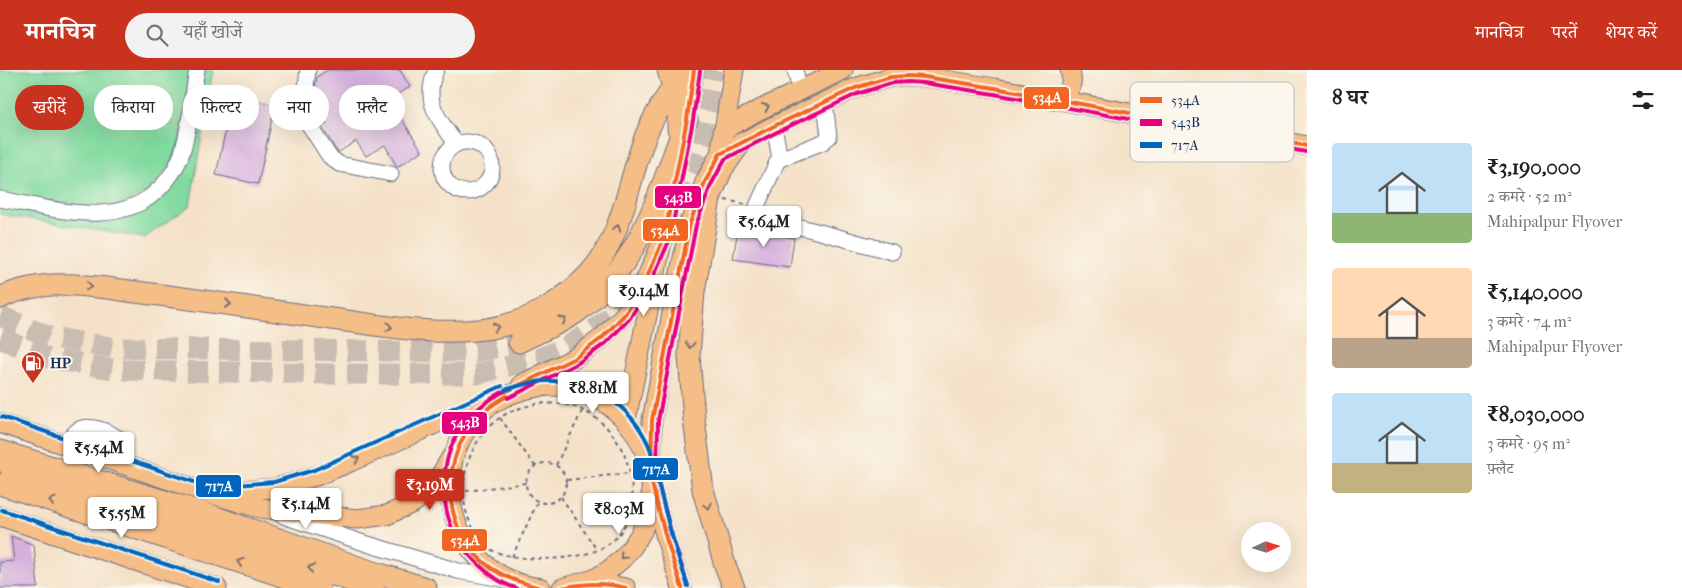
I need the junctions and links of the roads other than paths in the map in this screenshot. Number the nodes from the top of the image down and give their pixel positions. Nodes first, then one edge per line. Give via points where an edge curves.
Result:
1 (197, 70) edge
2 (308, 70) edge
3 (436, 70) edge
4 (685, 70) edge
5 (694, 70) edge
6 (734, 70) edge
7 (747, 70) edge
8 (795, 70) edge
9 (843, 70) edge
10 (1070, 70) edge
11 (669, 80) edge
12 (800, 91) junction
13 (1054, 100) junction
14 (825, 102) junction
15 (1130, 114) edge
16 (687, 119) junction
17 (729, 126) junction
18 (774, 126) junction
19 (456, 144) dead end
20 (1294, 144) edge
21 (1307, 146) edge
22 (729, 150) junction
23 (674, 153) junction
24 (780, 160) junction
25 (391, 174) dead end
26 (0, 199) edge
27 (664, 238) junction
28 (892, 252) dead end
29 (0, 298) edge
30 (520, 342) tunnel mouth
31 (626, 420) junction
32 (0, 423) edge
33 (460, 441) junction
34 (66, 446) junction
35 (0, 451) edge
36 (0, 461) edge
37 (120, 464) junction
38 (651, 480) junction
39 (0, 484) edge
40 (204, 503) junction
41 (260, 508) junction
42 (8, 518) edge
43 (512, 581) junction
44 (570, 586) edge
45 (217, 588) edge
46 (319, 588) edge
47 (374, 588) edge
48 (426, 588) edge
49 (541, 588) edge
50 (626, 588) edge
51 (682, 588) edge
52 (734, 588) edge

1 - 26 street via 177,165 165,183 146,200 123,210 99,214
2 - 25 street via 303,111 329,156 339,164
3 - 19 street via 430,102
4 - 11 highway
5 - 16 main road
6 - 17 main road
7 - 17 main road
8 - 12 street
9 - 12 main road
10 - 13 main road via 1069,92
11 - 23 main road via 677,106
29 -> 11 highway via 26,288 75,285 412,329 471,331 515,322 556,302 574,288 604,254 616,234 643,140
17 -> 12 main road
13 - 14 main road via 908,76 873,81
13 - 15 main road
14 - 18 main road
14 - 24 street via 829,137
16 - 23 highway
16 - 27 main road
17 - 22 main road
18 - 22 main road
18 - 24 street
20 - 21 main road
22 - 38 main road via 705,182 690,223 652,420
22 -> 52 highway via 710,198 694,292 689,356 703,490
30 -> 23 highway via 576,313 620,271 650,217
24 - 28 street via 757,206 760,217
27 - 31 main road
40 -> 27 main road via 316,476 576,358 625,314 642,288
31 - 33 main road via 595,396 570,388 544,386 519,391 492,404
31 - 38 main road via 641,442
32 - 34 main road
33 - 41 main road via 437,481 401,510 387,515 357,519
33 - 43 main road via 454,456 449,490 456,523 472,552 484,564
34 - 37 main road
34 - 37 street via 81,428 114,434 120,439
35 - 40 highway
47 -> 36 highway via 55,486
37 - 40 main road
38 -> 44 main road via 648,514 633,546 609,570 594,579
38 - 51 main road
46 -> 39 highway
40 - 41 main road
40 - 48 highway via 370,571
41 - 43 street via 364,544 458,571
42 - 45 main road
43 - 49 main road
44 - 50 main road via 610,584

